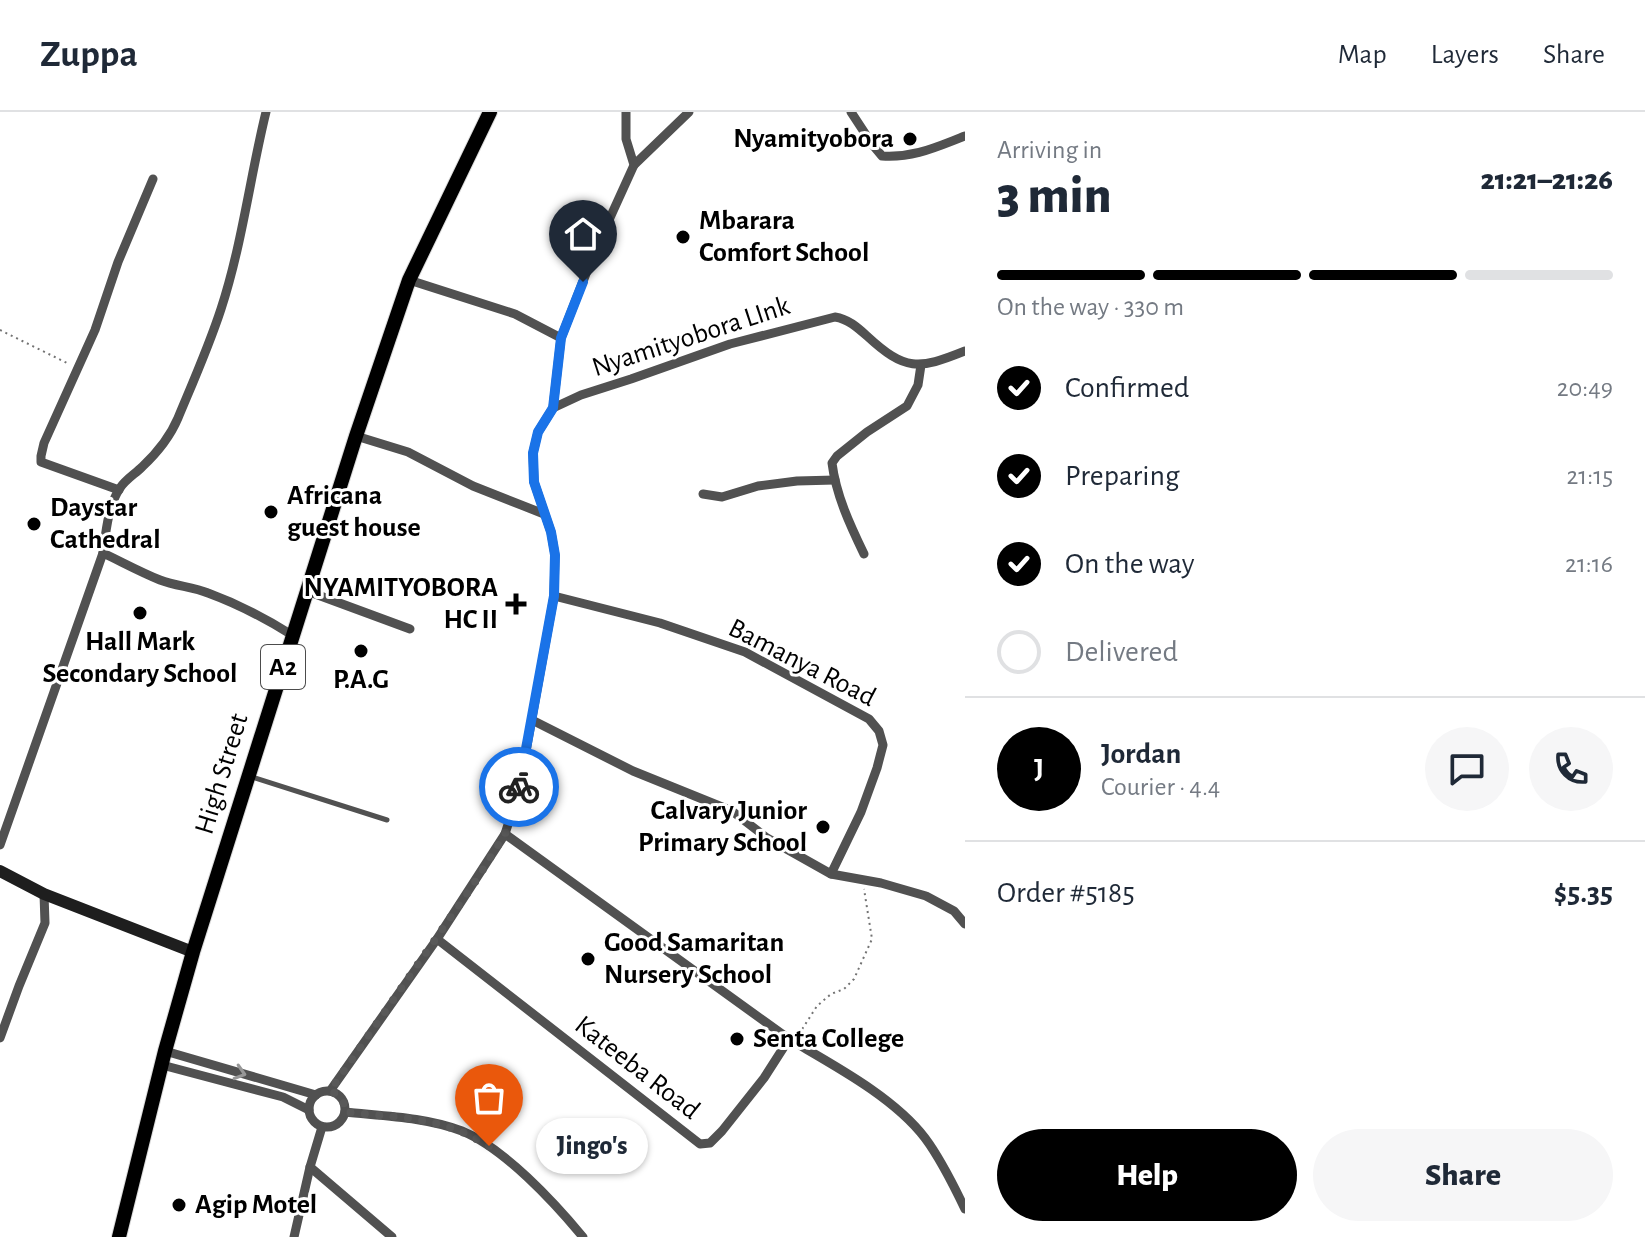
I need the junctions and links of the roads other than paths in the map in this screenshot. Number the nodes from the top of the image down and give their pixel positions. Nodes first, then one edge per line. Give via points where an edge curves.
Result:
1 (266, 112) edge
2 (490, 112) edge
3 (626, 112) edge
4 (689, 112) edge
5 (851, 112) edge
6 (965, 136) edge
7 (634, 165) junction
8 (153, 179) dead end
9 (409, 280) junction
10 (561, 338) junction
11 (965, 351) edge
12 (921, 365) junction
13 (553, 408) junction
14 (356, 436) junction
15 (835, 480) junction
16 (119, 490) junction
17 (703, 494) dead end
18 (544, 514) junction
19 (103, 553) junction
20 (864, 554) dead end
21 (307, 591) junction
22 (554, 596) junction
23 (410, 629) dead end
24 (292, 635) junction
25 (532, 720) junction
26 (249, 776) junction
27 (387, 820) dead end
28 (505, 834) junction
29 (0, 845) edge
30 (0, 871) edge
31 (831, 874) junction
32 (44, 894) junction
33 (965, 924) edge
34 (437, 939) junction
35 (193, 952) junction
36 (0, 1038) edge
37 (792, 1041) junction
38 (164, 1058) junction
39 (330, 1091) junction
40 (316, 1095) junction
41 (309, 1110) junction
42 (345, 1112) junction
43 (322, 1127) junction
44 (310, 1167) junction
45 (965, 1209) edge
46 (119, 1237) edge
47 (294, 1237) edge
48 (392, 1237) edge
49 (583, 1237) edge

1 - 16 street via 221,309 166,440
2 - 9 main road, High Street / A2
3 - 7 street via 626,139
4 - 7 street
5 - 6 street via 882,156 921,153
7 - 10 street
8 - 16 street via 95,330 44,443 41,462
9 - 10 street via 515,314
9 - 14 main road, High Street / A2
10 - 13 street
11 - 12 street
12 - 13 street, Nyamityobora LInk via 899,361 846,319 835,317 730,344
12 - 15 street via 907,406 837,456 832,463
13 - 18 street via 533,453 534,482
14 - 18 street via 408,452
14 - 21 main road, High Street / A2
15 - 17 street via 758,486 722,497
15 - 20 street
16 - 19 street via 109,512
18 - 22 street via 555,555
19 - 24 street via 164,581 238,605
19 - 29 street
21 - 23 street
21 - 24 main road, High Street / A2
22 - 25 street
22 - 31 street, Bamanya Road via 745,652 869,719 883,745 861,812
24 - 26 main road, High Street / A2
25 - 28 street
25 - 31 street via 633,771 732,811
26 - 27 lane
26 - 35 main road, High Street / A2
28 - 34 street
28 - 37 street
30 - 32 street
31 - 33 street via 926,896 954,911
32 - 35 street
32 - 36 street via 45,923
34 - 37 street, Kateeba Road via 700,1144 710,1143 722,1131
34 - 39 street
35 - 38 main road, High Street / A2
37 - 45 street via 835,1065 914,1125
38 -> 40 street
38 - 41 street
38 - 46 main road, High Street / A2
39 - 40 street
39 - 42 street via 342,1099
40 - 41 street
41 - 43 street
42 - 43 street via 337,1124
42 - 49 street via 463,1132 520,1172
43 - 44 street
44 - 47 street
44 - 48 street

